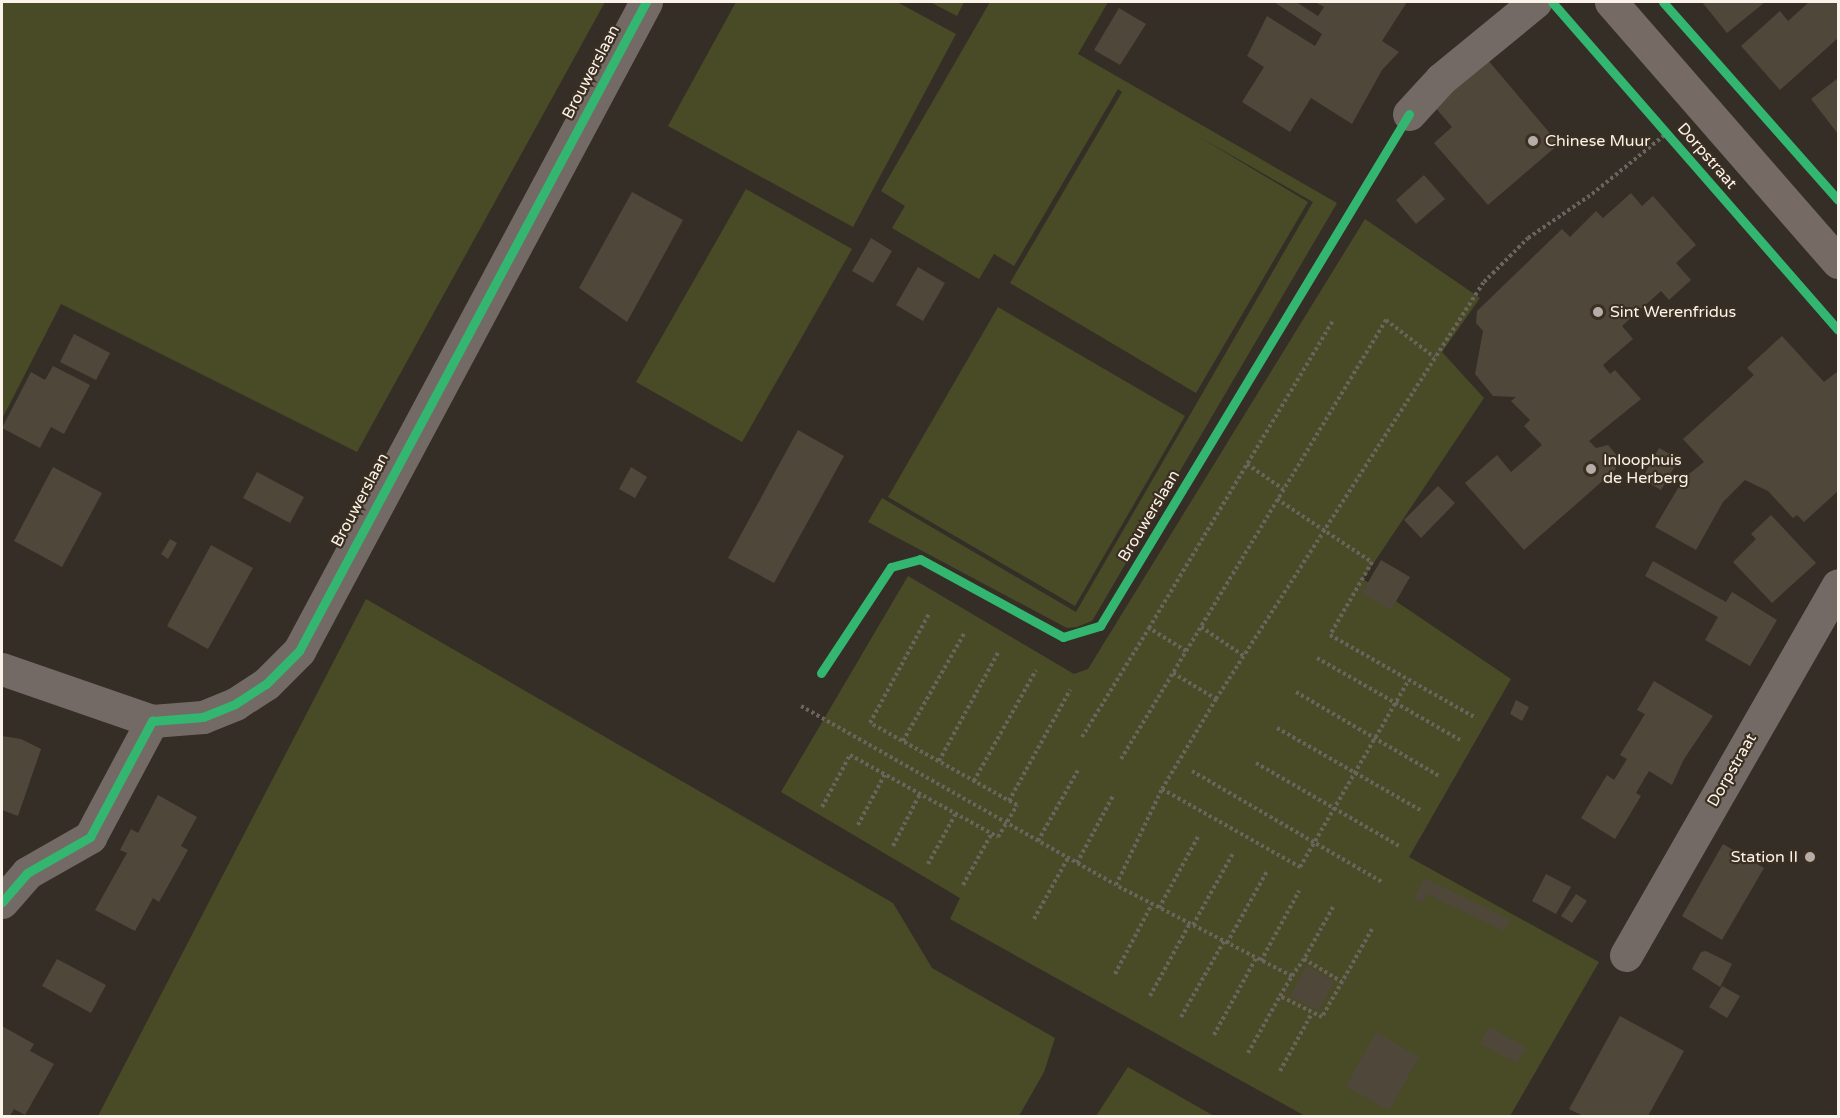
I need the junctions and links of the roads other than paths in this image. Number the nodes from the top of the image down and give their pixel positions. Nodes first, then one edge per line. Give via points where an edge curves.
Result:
1 (646, 2) edge
2 (1535, 2) edge
3 (1611, 2) edge
4 (1409, 114) dead end
5 (1839, 262) edge
6 (1839, 585) edge
7 (2, 669) edge
8 (152, 721) junction
9 (2, 902) edge
10 (1626, 955) dead end

1 - 8 street, Brouwerslaan via 299,651 266,684 235,704 203,717
2 - 4 street via 1441,78
3 - 5 main road, Dorpstraat
6 - 10 street, Dorpstraat
7 - 8 street, Brouwerslaan
8 - 9 street via 90,837 27,873

